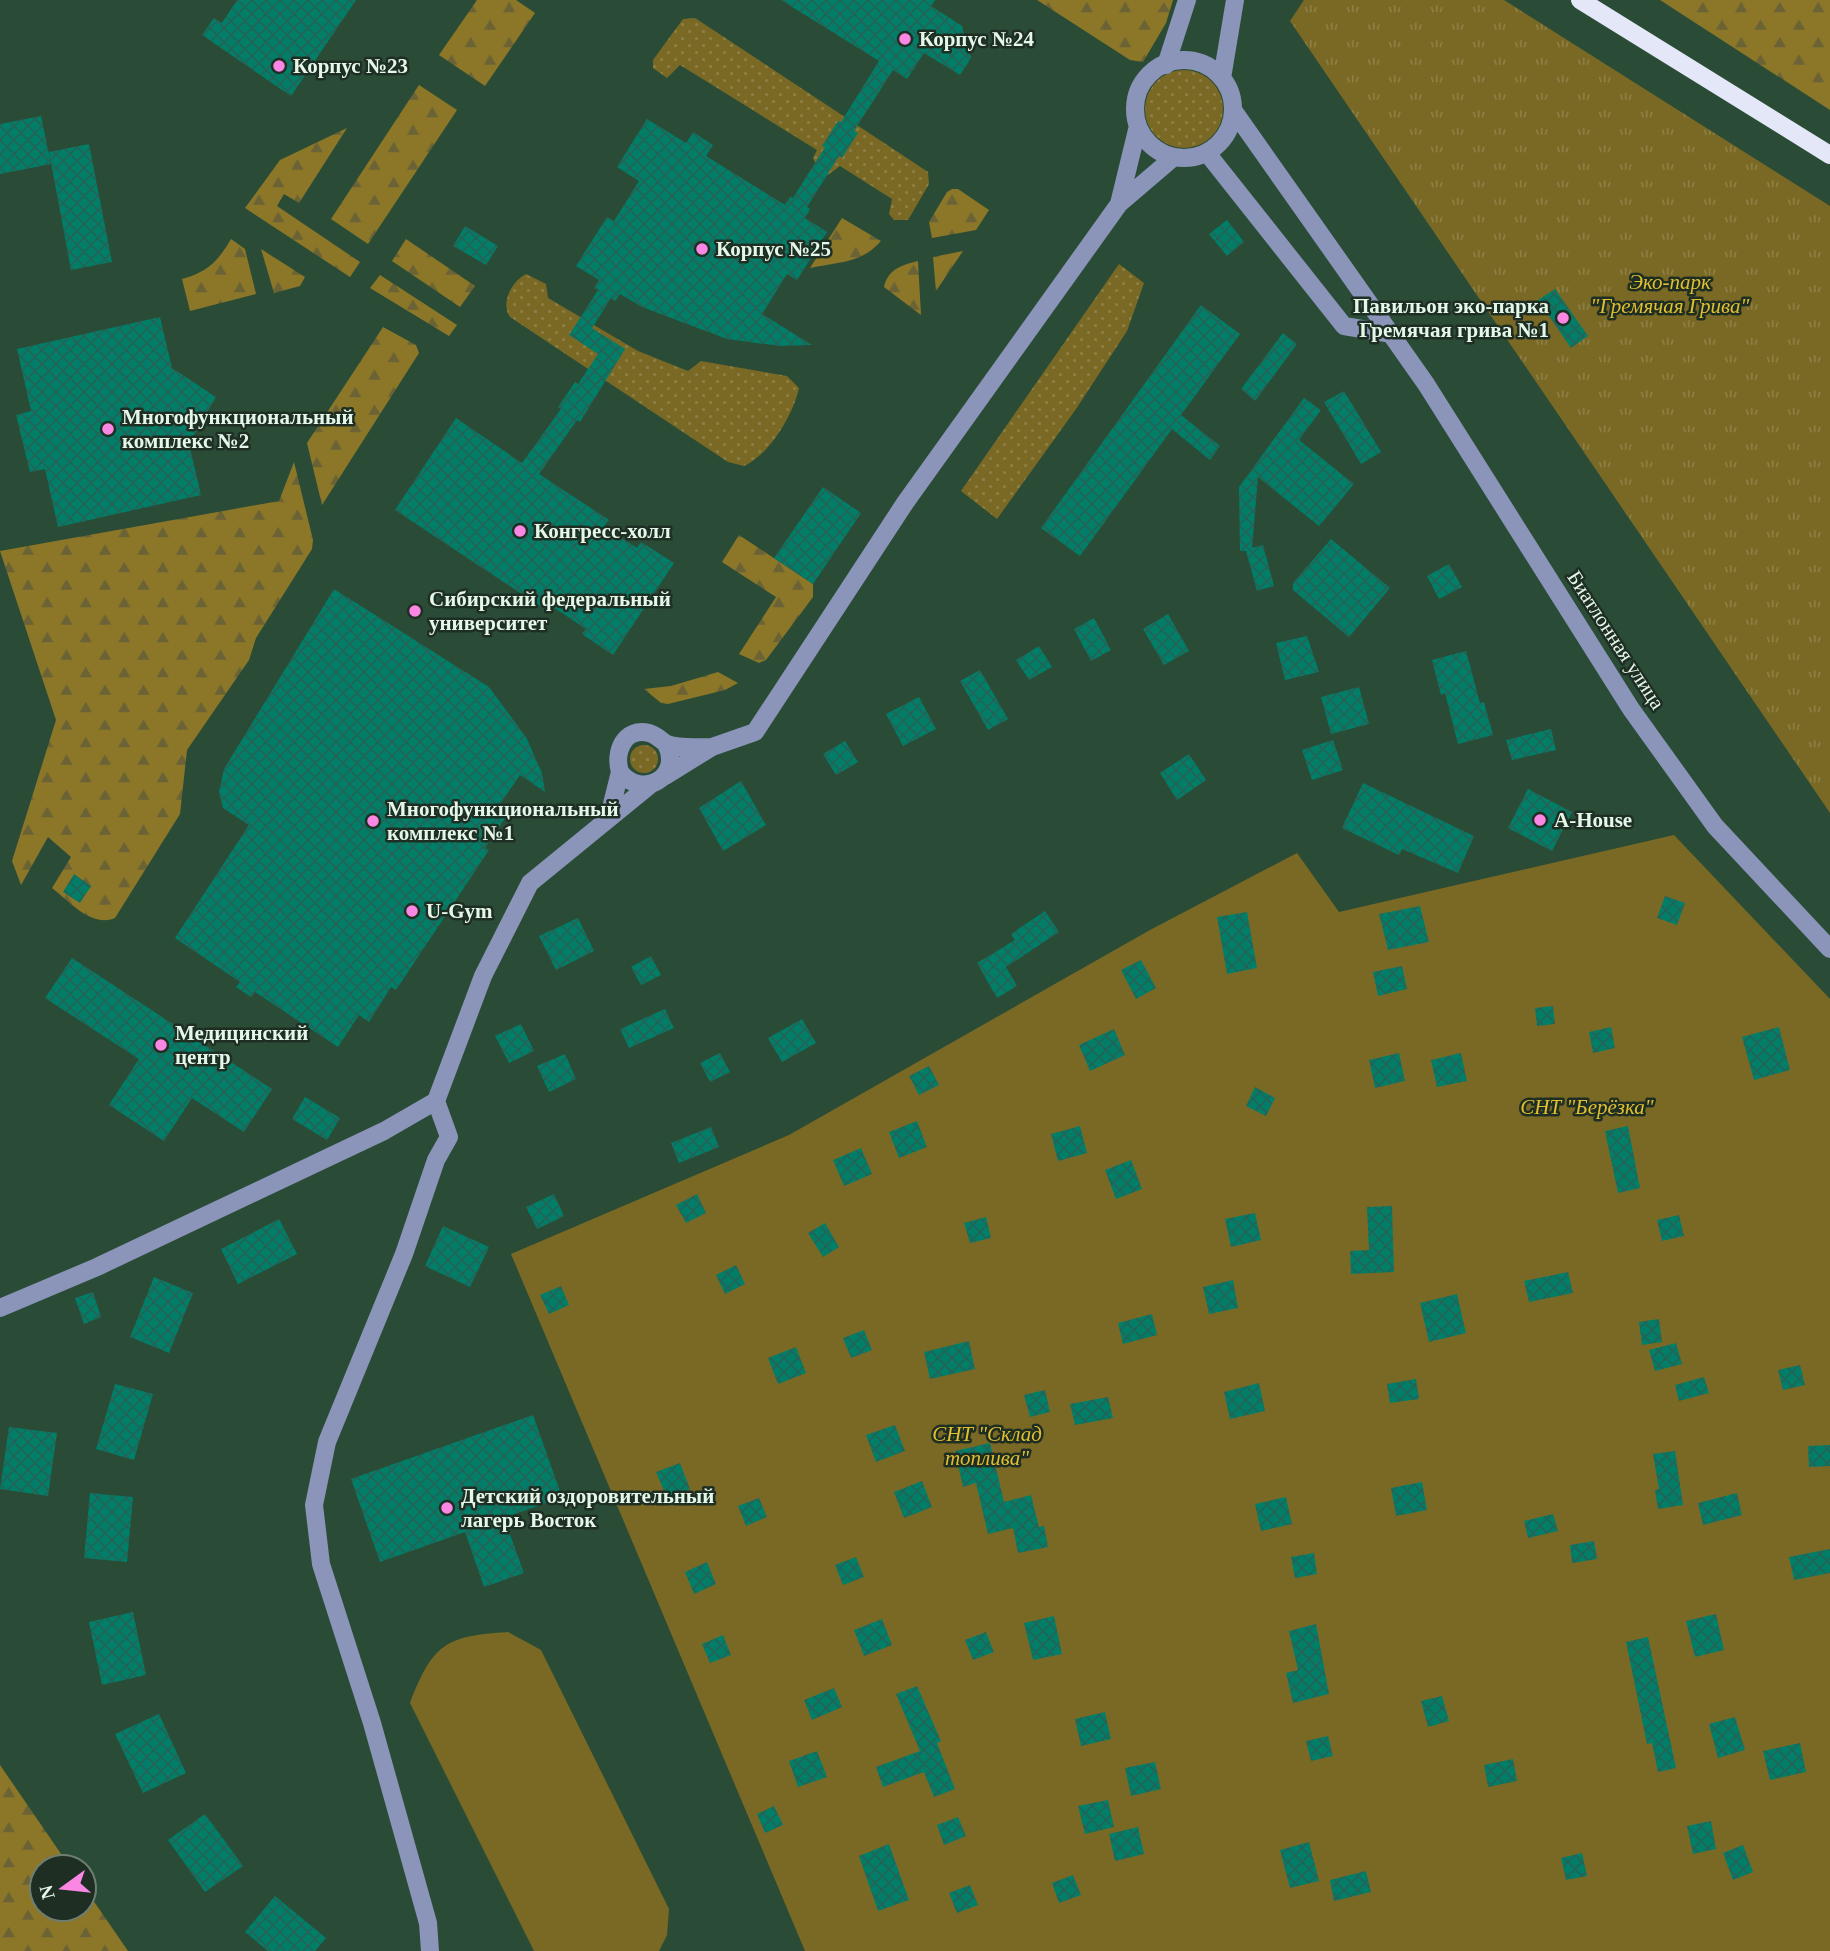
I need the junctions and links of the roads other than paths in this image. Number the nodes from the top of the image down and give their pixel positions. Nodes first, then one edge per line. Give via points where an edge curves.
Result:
1 (1187, 0) edge
2 (1235, 0) edge
3 (1580, 0) edge
4 (1166, 65) junction
5 (1222, 78) junction
6 (1233, 110) junction
7 (1138, 126) junction
8 (1207, 153) junction
9 (1830, 155) edge
10 (1174, 158) junction
11 (1119, 204) junction
12 (1392, 334) junction
13 (666, 744) junction
14 (712, 747) junction
15 (620, 772) junction
16 (658, 781) junction
17 (609, 816) junction
18 (1830, 949) edge
19 (436, 1101) junction
20 (0, 1308) edge
21 (430, 1951) edge

1 - 4 street
2 - 5 street
3 - 9 main road
4 - 5 street via 1195,61
4 - 7 street via 1151,73 1136,97
5 - 6 street
6 - 8 street via 1226,135
6 - 12 street, Биатлонная улица
7 - 10 street via 1158,151
7 - 11 street
8 - 10 street
8 - 12 street via 1344,326
10 - 11 street
11 - 14 street via 905,503 755,732
12 - 18 street, Биатлонная улица via 1631,709 1716,825
13 - 14 street
13 - 15 street via 652,733 626,738 617,754
13 - 16 street via 671,760
14 - 16 street
15 - 16 street via 634,784
15 - 17 street
16 - 17 street
17 - 19 street via 530,883 483,976
19 - 20 street via 372,1137
19 - 21 street via 449,1138 436,1160 404,1254 327,1442 314,1505 321,1564 372,1723 428,1923

